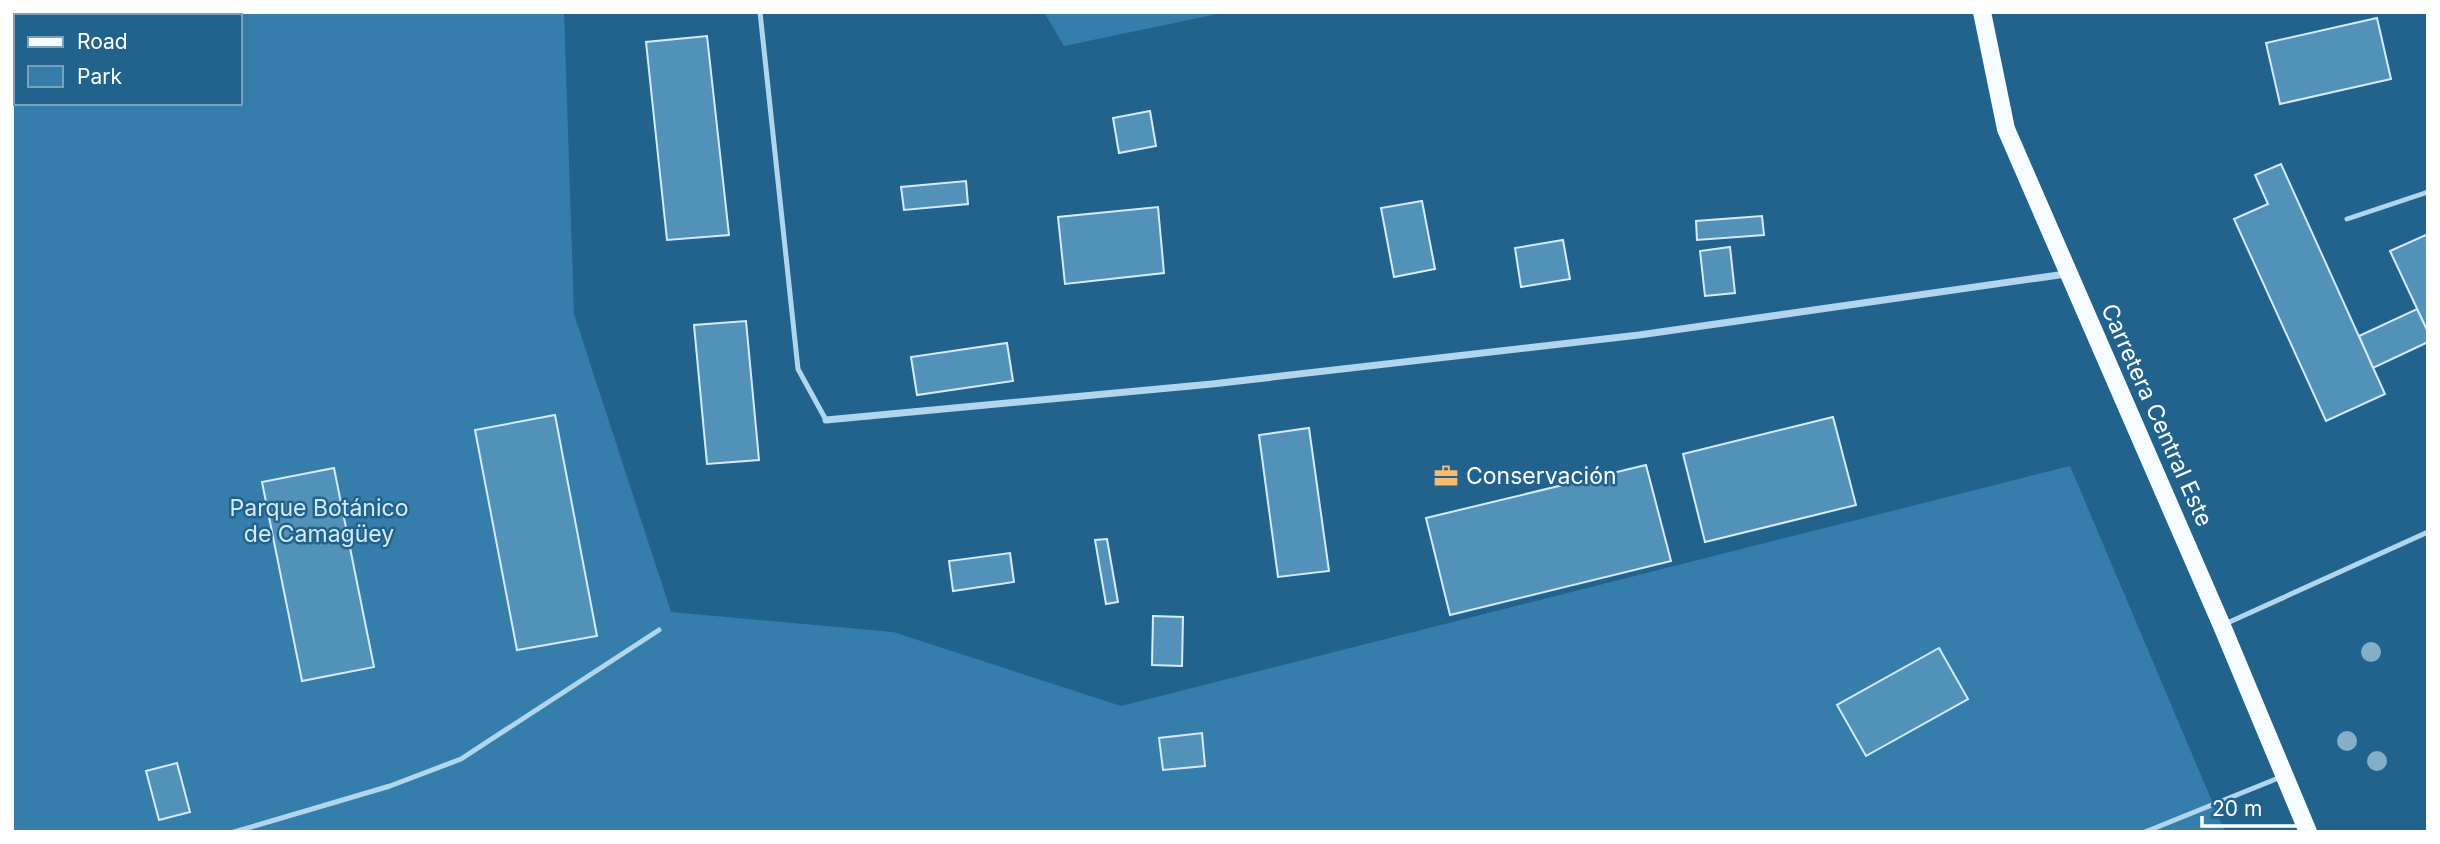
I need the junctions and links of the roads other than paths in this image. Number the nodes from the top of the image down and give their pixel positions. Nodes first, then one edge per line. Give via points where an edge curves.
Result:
1 (760, 12) edge
2 (1982, 12) edge
3 (2428, 192) edge
4 (2347, 219) dead end
5 (2069, 274) junction
6 (826, 420) joint
7 (2428, 532) edge
8 (2222, 625) junction
9 (659, 629) dead end
10 (2283, 776) junction
11 (234, 832) edge
12 (2145, 832) edge
13 (2308, 832) edge

1 - 6 lane via 798,369
2 - 5 main road, Carretera Central Este via 2006,129
3 - 4 lane
5 - 6 street via 1639,335 1212,384
5 - 8 main road, Carretera Central Este
7 - 8 lane
8 - 10 main road, Carretera Central Este
9 - 11 lane via 461,759 390,786
10 - 12 lane
10 - 13 main road, Carretera Central Este

